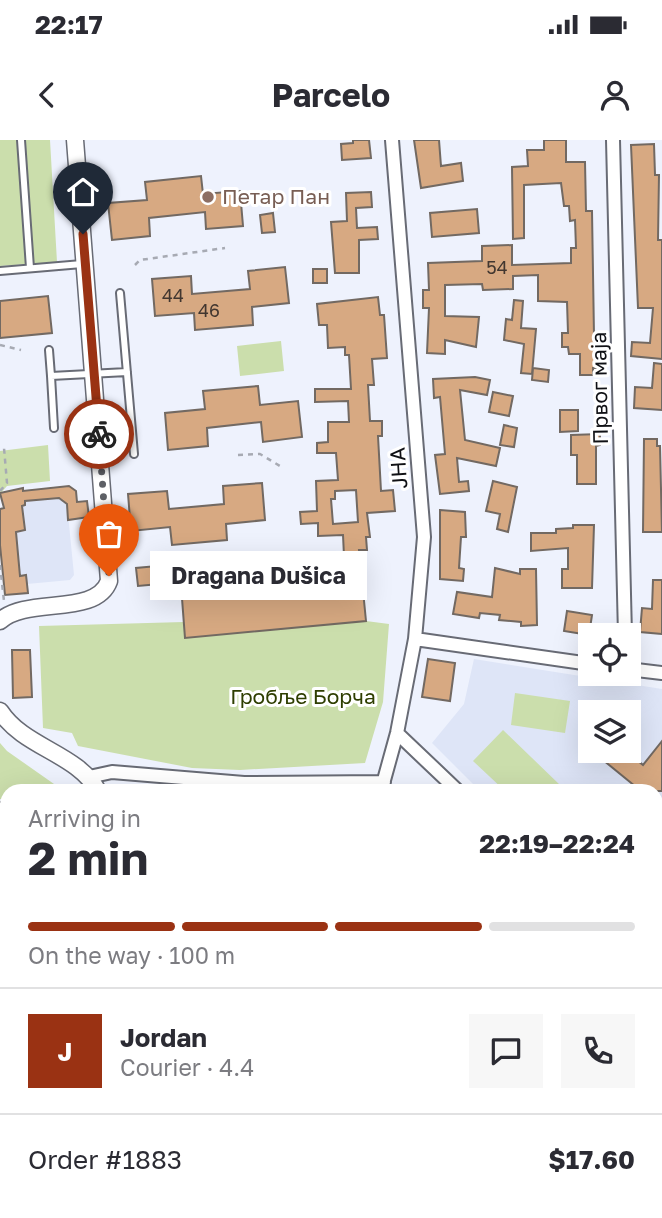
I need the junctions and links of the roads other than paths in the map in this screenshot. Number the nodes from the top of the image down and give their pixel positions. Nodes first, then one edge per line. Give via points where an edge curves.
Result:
1 (20, 140) edge
2 (75, 140) edge
3 (391, 140) edge
4 (613, 140) edge
5 (86, 264) junction
6 (30, 268) junction
7 (0, 271) edge
8 (120, 293) dead end
9 (49, 350) dead end
10 (127, 372) junction
11 (94, 374) junction
12 (51, 376) junction
13 (54, 428) dead end
14 (134, 454) dead end
15 (6, 616) edge
16 (625, 623) edge
17 (415, 639) junction
18 (578, 662) edge
19 (641, 671) edge
20 (662, 673) edge
21 (0, 711) edge
22 (397, 733) junction
23 (91, 784) edge
24 (98, 784) edge
25 (288, 784) edge
26 (384, 784) edge
27 (451, 784) edge

1 - 6 lane
2 - 5 street
3 - 17 street, ЈНА via 424,537
4 - 16 street, Првог маја
5 - 6 lane
5 - 11 street
6 - 7 lane
8 - 10 lane
9 - 12 lane
10 - 11 lane
10 - 14 lane
11 - 12 lane
11 - 15 street via 109,581 89,600
12 - 13 lane
17 - 18 street
17 - 22 street, ЈНА
19 - 20 street
21 - 23 street via 20,734
22 - 26 street, ЈНА
22 - 27 street
24 - 25 street via 112,772

